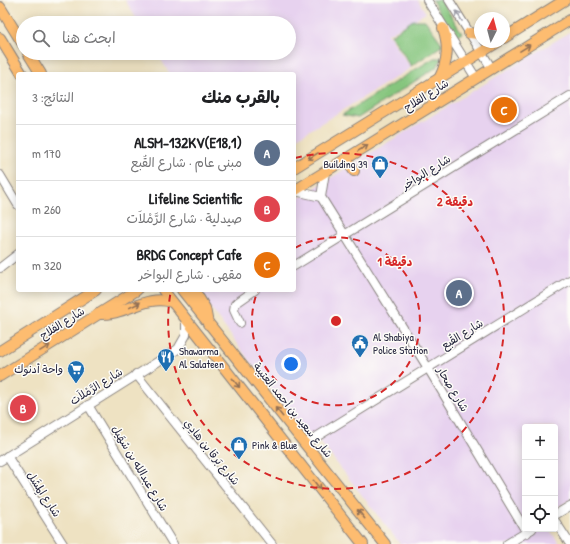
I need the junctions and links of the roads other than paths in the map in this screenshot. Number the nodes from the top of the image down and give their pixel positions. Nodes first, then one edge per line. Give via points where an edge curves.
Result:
1 (427, 0) edge
2 (449, 0) edge
3 (565, 0) edge
4 (0, 7) edge
5 (570, 20) edge
6 (444, 28) junction
7 (519, 30) junction
8 (16, 31) edge
9 (510, 31) edge
10 (469, 33) junction
11 (474, 33) edge
12 (510, 35) edge
13 (0, 38) edge
14 (488, 48) edge
15 (482, 52) junction
16 (32, 60) edge
17 (465, 61) junction
18 (492, 69) junction
19 (21, 72) edge
20 (40, 72) edge
21 (440, 77) junction
22 (476, 78) junction
23 (570, 96) edge
24 (346, 159) junction
25 (296, 167) edge
26 (354, 171) dead end
27 (325, 172) junction
28 (0, 175) edge
29 (296, 190) edge
30 (296, 191) edge
31 (321, 197) junction
32 (16, 202) edge
33 (344, 236) junction
34 (16, 256) edge
35 (296, 265) edge
36 (0, 268) edge
37 (570, 280) edge
38 (134, 292) edge
39 (164, 292) edge
40 (184, 292) edge
41 (195, 292) edge
42 (252, 292) edge
43 (87, 293) edge
44 (172, 302) junction
45 (98, 314) junction
46 (186, 319) junction
47 (240, 323) dead end
48 (208, 324) junction
49 (0, 351) edge
50 (428, 368) junction
51 (136, 374) junction
52 (0, 376) edge
53 (88, 405) junction
54 (305, 444) junction
55 (3, 458) edge
56 (570, 506) edge
57 (558, 513) edge
58 (522, 520) edge
59 (558, 526) edge
60 (527, 532) edge
61 (63, 544) edge
62 (173, 544) edge
63 (272, 544) edge
64 (363, 544) edge
65 (385, 544) edge
66 (507, 544) edge
67 (570, 544) edge

1 - 6 street
10 -> 2 street
3 - 7 main road
4 - 8 main road
18 -> 5 main road, شارع الفلاح
6 - 17 street
6 - 21 main road via 447,54
7 - 9 main road
7 - 12 main road
10 - 11 main road
10 - 15 street
13 - 19 main road
14 - 15 main road, شارع الفلاح
15 - 17 main road, شارع الفلاح
15 - 18 street
16 - 20 main road
17 - 21 main road, شارع الفلاح
17 - 22 street
18 - 22 main road, شارع الفلاح
21 -> 25 main road, شارع الفلاح
24 -> 22 main road, شارع الفلاح
23 - 33 street, شارع البواخر
24 - 26 main road
24 - 27 main road, شارع الفلاح
27 - 29 main road, شارع الفلاح
27 - 31 street
28 - 32 street
30 - 31 street
31 - 33 street, شارع صحار
33 - 35 street, شارع البواخر
33 - 50 street, شارع صحار
34 - 36 street
37 - 50 street, شارع القُبع
38 - 45 main road, شارع الفلاح
39 - 44 main road
40 - 48 main road, شارع سعيد بن أحمد العتيبة
41 - 48 main road via 205,308
42 - 47 street via 235,304 234,310
43 - 49 main road, شارع الفلاح
45 -> 44 main road via 118,313 151,300
44 - 46 main road
52 -> 45 main road, شارع الفلاح
46 - 51 street, شارع الرَّمْلاَت via 188,327 183,343 178,349
46 -> 64 main road
54 -> 48 main road, شارع سعيد بن أحمد العتيبة
50 - 54 street, شارع القُبع
50 - 58 street, شارع صحار
51 - 53 street, شارع الرَّمْلاَت
51 - 63 street, شارع بَرقا بن هادِي
53 - 55 street, شارع الرَّمْلاَت
53 - 62 street, شارع عبدالله بن سُهَيل
65 -> 54 main road, شارع سعيد بن أحمد العتيبة
55 - 61 street, شارع المِشَل
56 - 57 street
59 - 67 street
60 - 66 street

